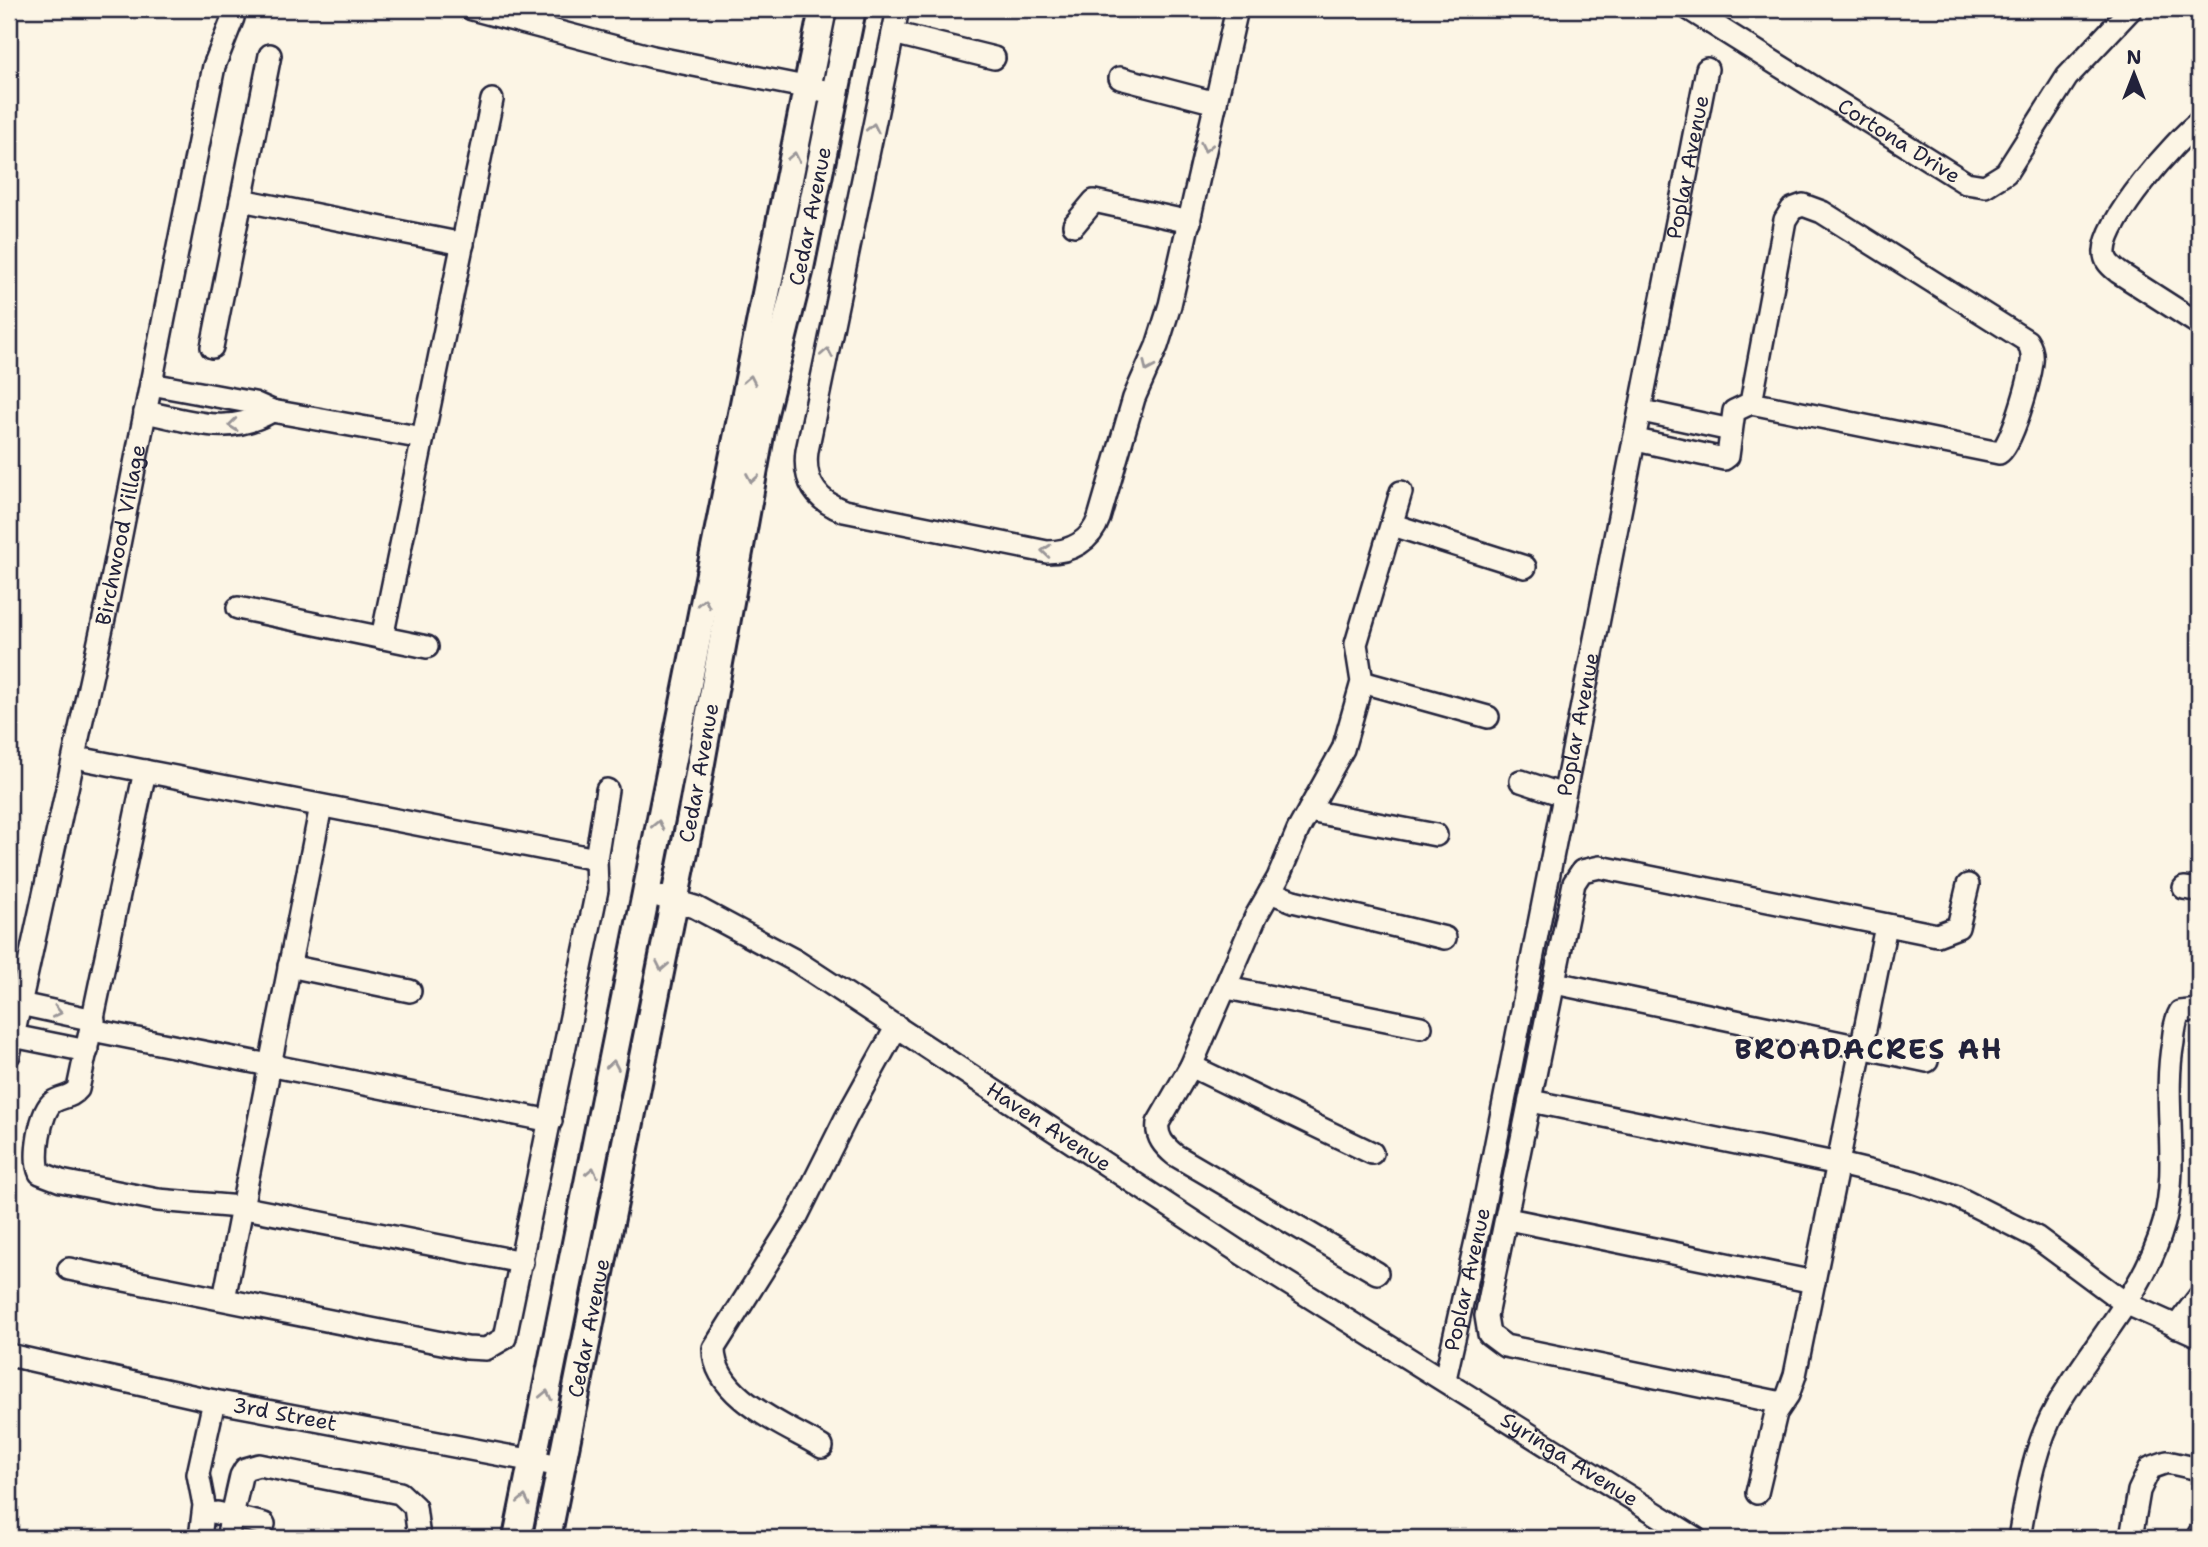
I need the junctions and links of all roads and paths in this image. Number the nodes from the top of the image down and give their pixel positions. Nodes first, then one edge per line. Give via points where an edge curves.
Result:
1 (472, 9) edge
2 (823, 9) edge
3 (852, 9) edge
4 (898, 9) edge
5 (1237, 9) edge
6 (1689, 9) edge
7 (2131, 9) edge
8 (233, 18) dead end
9 (893, 33) junction
10 (270, 55) dead end
11 (994, 58) dead end
12 (1707, 69) dead end
13 (1120, 78) dead end
14 (808, 89) junction
15 (835, 93) junction
16 (492, 100) dead end
17 (1216, 103) junction
18 (2199, 122) edge
19 (241, 200) junction
20 (1190, 222) junction
21 (1074, 225) dead end
22 (463, 244) junction
23 (2199, 324) edge
24 (212, 347) dead end
25 (151, 384) junction
26 (1751, 403) junction
27 (272, 411) junction
28 (1642, 411) junction
29 (145, 412) junction
30 (1731, 430) junction
31 (423, 438) junction
32 (1636, 440) junction
33 (1401, 492) dead end
34 (1393, 525) junction
35 (729, 539) junction
36 (1525, 566) dead end
37 (238, 608) dead end
38 (382, 638) junction
39 (427, 647) dead end
40 (1362, 682) junction
41 (1488, 717) dead end
42 (88, 760) dead end
43 (145, 772) junction
44 (1521, 781) dead end
45 (607, 790) dead end
46 (1563, 795) junction
47 (321, 806) junction
48 (1309, 811) junction
49 (1436, 835) dead end
50 (596, 859) junction
51 (1968, 885) dead end
52 (645, 892) junction
53 (1270, 892) junction
54 (675, 899) junction
55 (1886, 926) junction
56 (1445, 938) dead end
57 (289, 966) junction
58 (1555, 983) junction
59 (1227, 988) junction
60 (410, 992) dead end
61 (20, 1004) junction
62 (2199, 1010) edge
63 (897, 1026) junction
64 (1421, 1027) dead end
65 (91, 1034) junction
66 (11, 1045) edge
67 (1864, 1048) junction
68 (1927, 1061) dead end
69 (1191, 1066) junction
70 (272, 1067) junction
71 (1531, 1101) junction
72 (551, 1121) junction
73 (1372, 1153) dead end
74 (1839, 1164) junction
75 (240, 1207) junction
76 (1508, 1219) junction
77 (522, 1262) junction
78 (69, 1269) dead end
79 (1377, 1273) dead end
80 (1814, 1282) junction
81 (2199, 1297) edge
82 (224, 1299) junction
83 (2124, 1303) junction
84 (2176, 1327) junction
85 (2199, 1336) edge
86 (9, 1355) edge
87 (1445, 1379) junction
88 (214, 1401) junction
89 (1782, 1403) junction
90 (822, 1447) dead end
91 (532, 1462) junction
92 (561, 1466) junction
93 (2199, 1469) edge
94 (1757, 1493) dead end
95 (204, 1511) junction
96 (230, 1516) junction
97 (264, 1524) dead end
98 (200, 1538) edge
99 (227, 1538) edge
100 (419, 1538) edge
101 (517, 1538) edge
102 (547, 1538) edge
103 (1695, 1538) edge
104 (2019, 1538) edge
105 (2131, 1538) edge

1 - 14 street via 653,57
2 - 14 main road, Cedar Avenue
3 - 15 main road, Cedar Avenue
4 - 9 street
5 - 17 street
6 - 7 street, Cortona Drive via 1966,183 1985,186 2006,173 2067,77
8 - 25 street, Birchwood Village via 215,66
9 - 11 street
20 -> 9 street via 1160,336 1134,398 1099,518 1078,545 1047,552 855,513 824,502 810,484 806,457
10 - 19 street
12 - 28 street, Poplar Avenue
13 - 17 street
14 - 15 street
35 -> 14 main road, Cedar Avenue
15 -> 35 main road, Cedar Avenue via 800,268
16 - 22 street
17 -> 20 street
18 - 23 street via 2162,156 2109,235 2105,251 2109,264 2119,272
19 - 22 street
19 - 24 street
20 - 21 street via 1094,201
22 - 31 street
25 - 27 street via 254,403
25 - 29 street, Birchwood Village
26 - 26 street via 1993,455 2008,443 2031,366 2031,349 2027,341 1822,212 1803,205 1792,209 1785,220
26 - 30 street via 1734,411
27 -> 29 street via 238,426
27 - 31 street
28 - 30 street
28 - 32 street, Poplar Avenue
29 - 61 street, Birchwood Village
30 - 32 street via 1724,459
31 - 38 street
32 - 46 street, Poplar Avenue
33 - 34 street
34 - 36 street
34 - 40 street via 1356,644
52 -> 35 main road, Cedar Avenue
35 - 54 main road, Cedar Avenue
37 - 38 street
38 - 39 street
40 - 41 street
40 - 48 street via 1343,749
42 - 43 street
43 - 47 street
43 - 65 street
44 - 46 street
45 - 50 street
46 - 87 street, Poplar Avenue via 1482,1214
47 - 50 street
47 - 57 street
48 - 49 street
48 - 53 street
50 - 72 street via 597,890
51 - 55 street via 1961,920 1953,931 1937,935
52 - 54 street, Haven Avenue
91 -> 52 main road, Cedar Avenue
53 - 56 street
53 - 59 street
54 - 63 street, Haven Avenue via 753,936
54 -> 92 main road, Cedar Avenue
55 - 58 street via 1592,867 1581,871 1574,883
55 - 67 street
57 - 60 street
57 - 70 street
58 - 67 street
58 - 71 street
59 - 64 street
59 - 69 street
61 -> 65 street
61 - 66 street, Birchwood Village
62 - 83 street via 2185,1009 2177,1017 2169,1067 2166,1215 2146,1269
63 - 87 street, Haven Avenue via 1248,1258
63 - 90 street via 797,1216 714,1348 715,1367 731,1390
65 - 66 street
65 - 70 street
65 - 75 street via 77,1091 53,1102 46,1113 36,1158 40,1172 53,1180 158,1200
67 - 68 street
67 - 74 street
69 - 73 street
69 - 79 street via 1158,1123 1166,1148
70 - 72 street
70 - 75 street
71 - 74 street
71 - 76 street
72 - 77 street
74 - 80 street
74 - 83 street via 1914,1182 1998,1216 2052,1248
75 - 77 street
75 - 82 street
76 - 80 street
76 - 89 street via 1486,1316 1486,1328 1495,1341 1524,1351
77 - 82 street via 508,1332 486,1349
78 - 82 street
80 - 89 street via 1795,1375
81 - 84 street
83 - 84 street
83 - 104 street via 2047,1427
84 - 85 street
86 - 88 street, 3rd Street
87 - 103 street, Syringa Avenue
88 - 91 street, 3rd Street
88 - 95 street via 198,1474
89 - 94 street via 1771,1428
91 - 92 street, 3rd Street
101 -> 91 main road, Cedar Avenue
92 - 102 main road, Cedar Avenue
93 - 105 street via 2167,1462 2150,1468 2139,1491
95 - 96 street
95 - 98 street
96 - 97 street
96 - 99 street
96 - 100 street via 245,1469 268,1465 400,1493 415,1507

